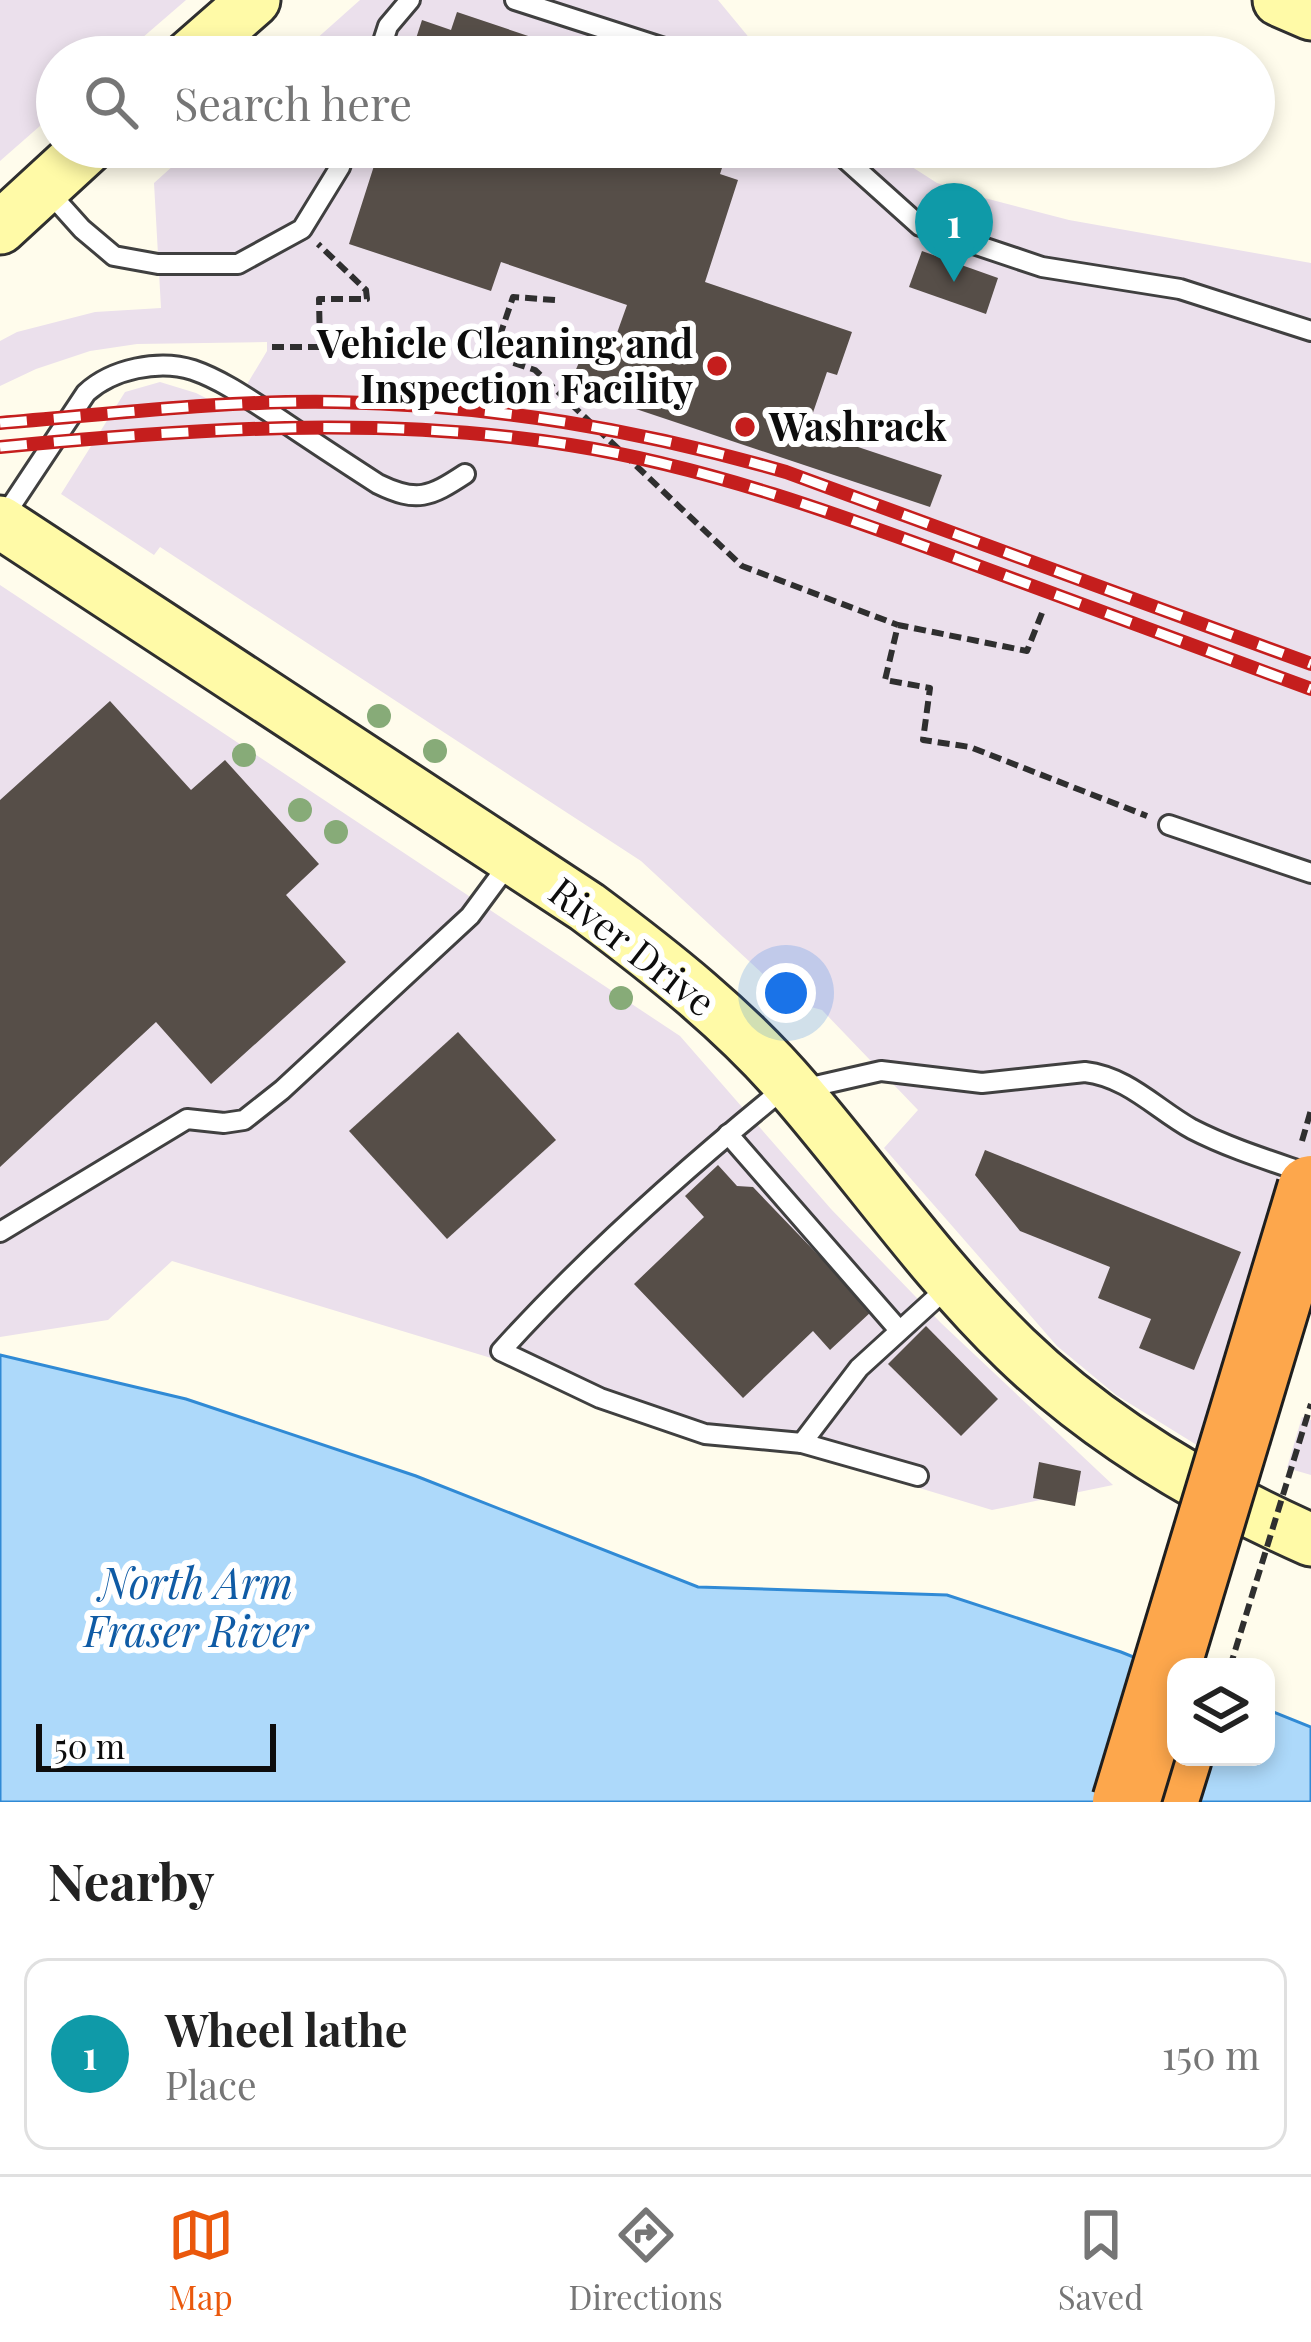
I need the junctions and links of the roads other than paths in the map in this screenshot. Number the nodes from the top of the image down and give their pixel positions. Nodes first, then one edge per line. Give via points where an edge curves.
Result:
1 (254, 0) edge
2 (410, 0) edge
3 (514, 0) edge
4 (1279, 0) edge
5 (1311, 14) edge
6 (214, 36) edge
7 (385, 36) edge
8 (626, 36) edge
9 (65, 168) edge
10 (339, 168) edge
11 (855, 168) edge
12 (44, 187) junction
13 (0, 228) edge
14 (1311, 331) edge
15 (465, 474) dead end
16 (0, 522) edge
17 (1168, 825) road end
18 (513, 858) junction
19 (1311, 873) edge
20 (794, 1090) junction
21 (728, 1134) junction
22 (1311, 1175) edge
23 (1311, 1189) edge
24 (0, 1232) edge
25 (953, 1283) junction
26 (1311, 1314) edge
27 (899, 1330) junction
28 (802, 1443) junction
29 (918, 1476) dead end
30 (1311, 1540) edge
31 (1208, 1658) edge
32 (1175, 1766) edge
33 (1126, 1802) edge
34 (1164, 1802) edge

1 - 6 street
2 - 7 lane
3 - 8 lane
4 - 5 street
9 - 12 street
10 - 12 lane via 302,229 238,264 114,256
11 - 14 lane via 920,226 1042,267 1180,289
12 - 13 street
15 - 16 lane via 427,496 402,494 208,376 153,365 86,393
16 - 18 street, River Drive
17 - 19 lane
18 - 20 street, River Drive via 682,980
18 - 24 lane via 470,916 244,1120 188,1119
20 - 21 lane
20 - 22 lane via 881,1071 982,1083 1100,1074 1216,1141
20 - 25 street, River Drive
21 - 27 lane
21 - 28 lane via 501,1351 600,1398 705,1434
23 - 33 highway, bridge
25 - 27 lane
25 - 30 street, River Drive via 1091,1416
26 - 31 highway
27 - 28 lane
28 - 29 lane
32 - 34 highway

